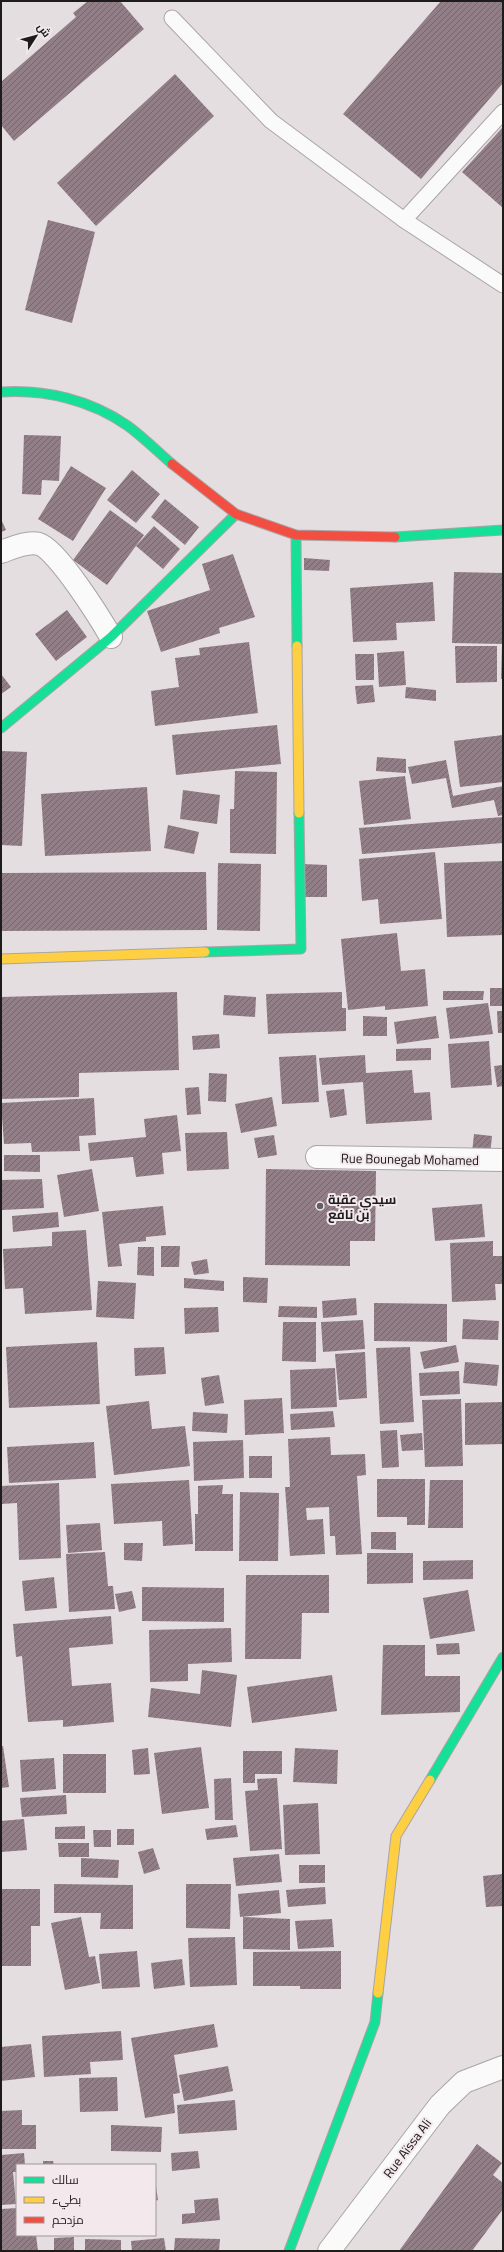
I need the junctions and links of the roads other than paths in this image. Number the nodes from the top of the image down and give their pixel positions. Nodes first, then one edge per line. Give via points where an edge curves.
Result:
1 (172, 18) dead end
2 (503, 112) edge
3 (404, 220) junction
4 (503, 285) edge
5 (1, 392) edge
6 (236, 514) junction
7 (503, 530) edge
8 (296, 535) junction
9 (1, 552) edge
10 (112, 637) junction
11 (1, 728) edge
12 (1, 959) edge
13 (317, 1157) dead end
14 (503, 1160) edge
15 (503, 1657) edge
16 (503, 2066) edge
17 (289, 2251) edge
18 (329, 2251) edge

1 - 3 lane via 271,121
2 - 3 lane
3 - 4 lane
5 - 6 street via 27,390 70,398 101,410 128,426 187,477
6 - 8 street
6 - 10 street
7 - 8 street via 411,537
8 - 12 street via 301,949
9 - 10 street via 34,543 50,549 93,606
10 - 11 street
13 - 14 street, Rue Bounegab Mohamed
15 - 17 street via 396,1836 375,2022
16 - 18 street, Rue Aïssa Ali via 464,2082 440,2105

